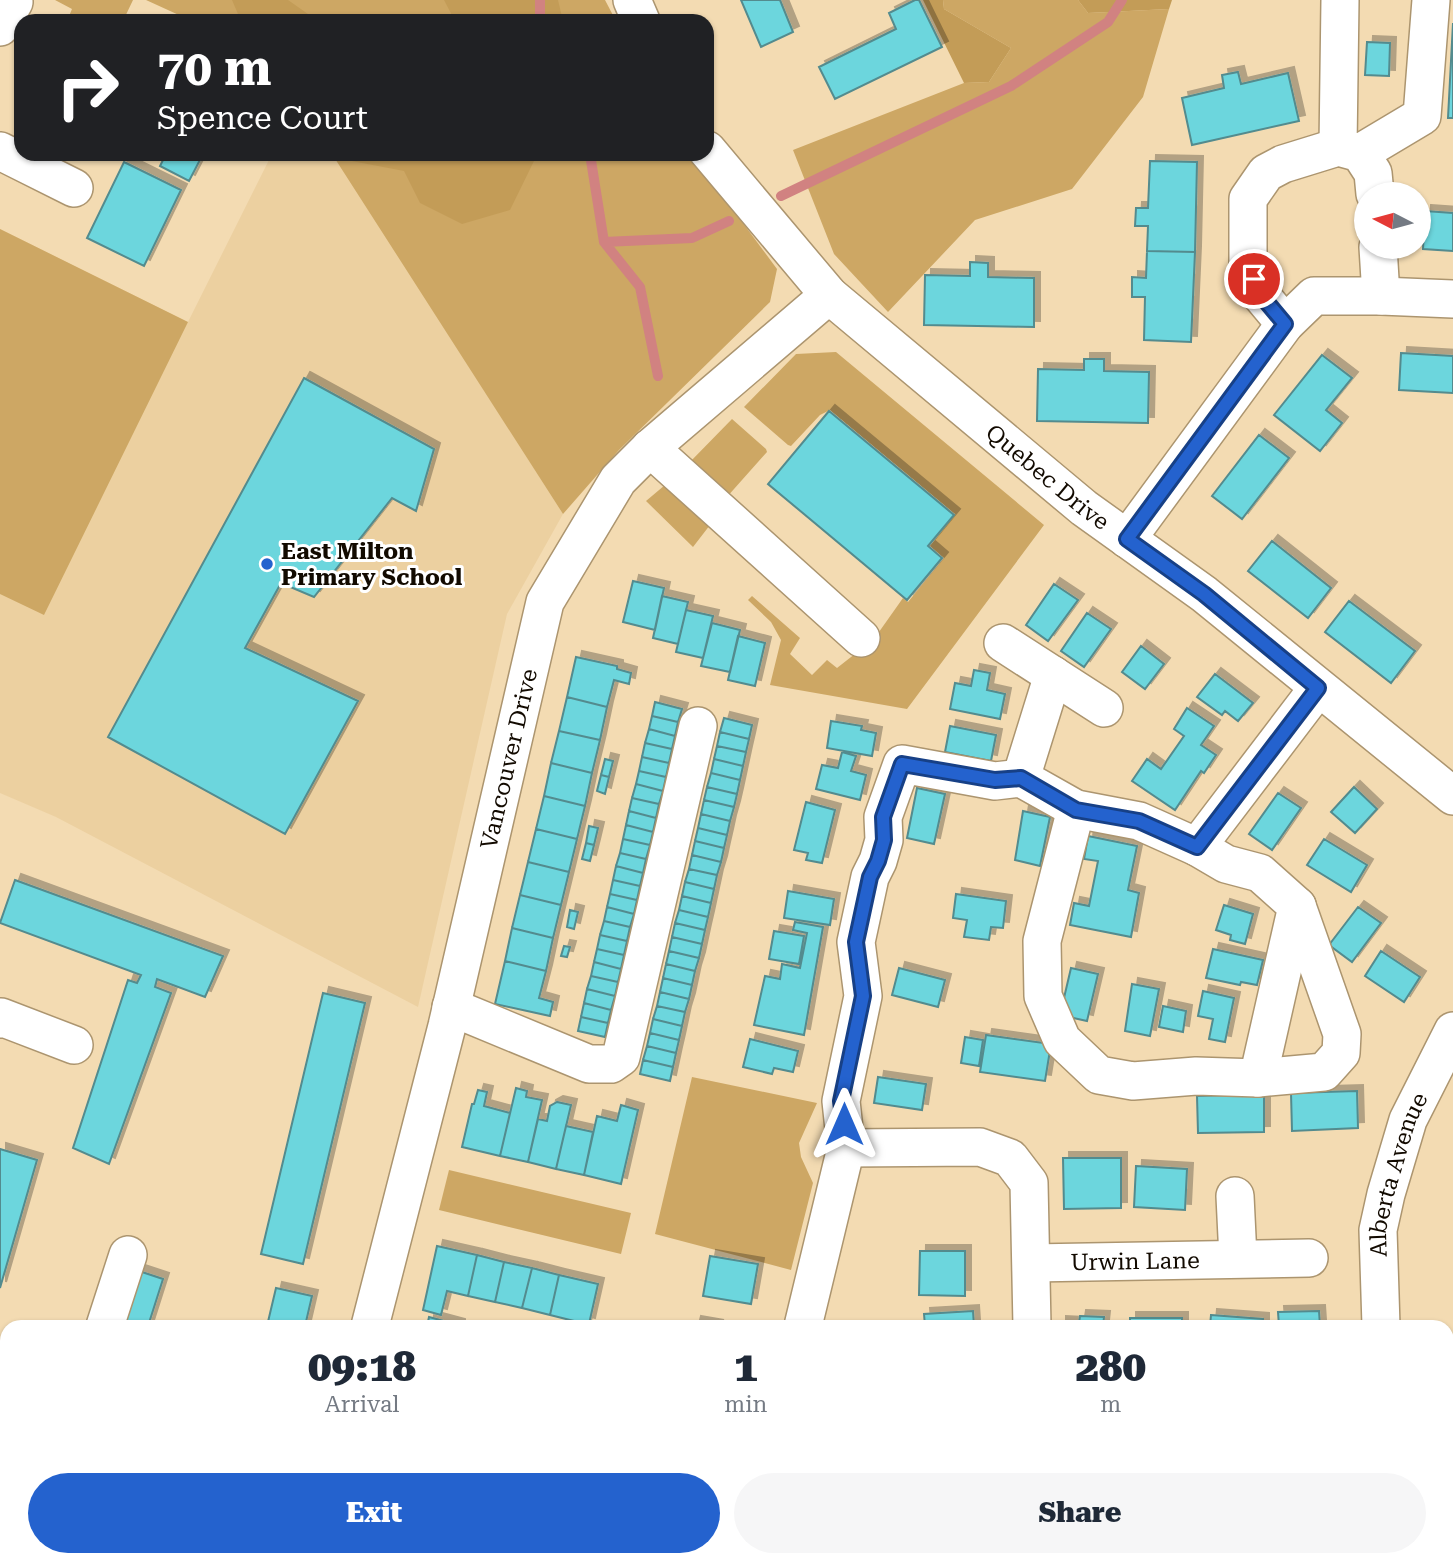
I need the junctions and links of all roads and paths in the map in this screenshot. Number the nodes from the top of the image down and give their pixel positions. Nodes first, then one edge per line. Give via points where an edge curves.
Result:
1 (1340, 0) edge
2 (1431, 0) edge
3 (1349, 150) junction
4 (714, 158) edge
5 (20, 161) edge
6 (1374, 182) edge
7 (74, 188) dead end
8 (1379, 259) edge
9 (829, 295) junction
10 (1381, 296) junction
11 (1453, 299) edge
12 (1285, 324) junction
13 (650, 448) junction
14 (1127, 539) junction
15 (861, 638) dead end
16 (1003, 643) dead end
17 (1053, 675) junction
18 (1318, 688) junction
19 (1104, 708) dead end
20 (698, 726) dead end
21 (1021, 778) junction
22 (1453, 796) edge
23 (1076, 810) junction
24 (1197, 847) junction
25 (1297, 906) junction
26 (451, 1007) junction
27 (0, 1019) edge
28 (1453, 1031) edge
29 (74, 1045) dead end
30 (1258, 1079) junction
31 (846, 1148) junction
32 (1235, 1196) dead end
33 (128, 1255) dead end
34 (1238, 1258) junction
35 (1308, 1258) dead end
36 (1032, 1263) junction
37 (107, 1320) edge
38 (372, 1320) edge
39 (804, 1320) edge
40 (1032, 1320) edge
41 (1381, 1320) edge

1 - 3 street
2 - 3 street via 1422,116
3 - 6 street via 1373,173
3 - 12 street via 1283,164 1266,173 1248,199 1248,264 1260,294
4 - 9 street, Quebec Drive
5 - 7 street
8 - 10 street
9 - 13 street, Vancouver Drive
9 - 14 street, Quebec Drive
10 - 11 street
10 - 12 street via 1314,296
12 - 14 street
13 - 15 street
13 - 26 street, Vancouver Drive via 610,491 545,602
14 - 18 street, Quebec Drive via 1204,594
16 - 17 street
17 - 19 street
17 - 21 street
18 - 22 street, Quebec Drive
18 - 24 street
20 - 26 street via 621,1057 611,1064 589,1064
21 - 23 street
21 - 31 street via 995,780 902,764 883,817 884,840 870,877 856,942 863,996 841,1101
23 - 24 street via 1139,821
23 - 30 street via 1042,941 1043,996 1062,1040 1099,1075 1133,1081 1196,1076
24 - 25 street via 1226,864 1260,873
25 - 30 street
25 - 30 street via 1342,1034 1341,1053 1324,1072
26 - 38 street, Vancouver Drive
27 - 29 street
28 - 41 street, Alberta Avenue via 1408,1120 1386,1194 1378,1230
31 - 36 street via 981,1146 1010,1158 1029,1183
31 - 39 street
32 - 34 street
33 - 37 street
34 - 35 street, Urwin Lane
34 - 36 street, Urwin Lane
36 - 40 street

